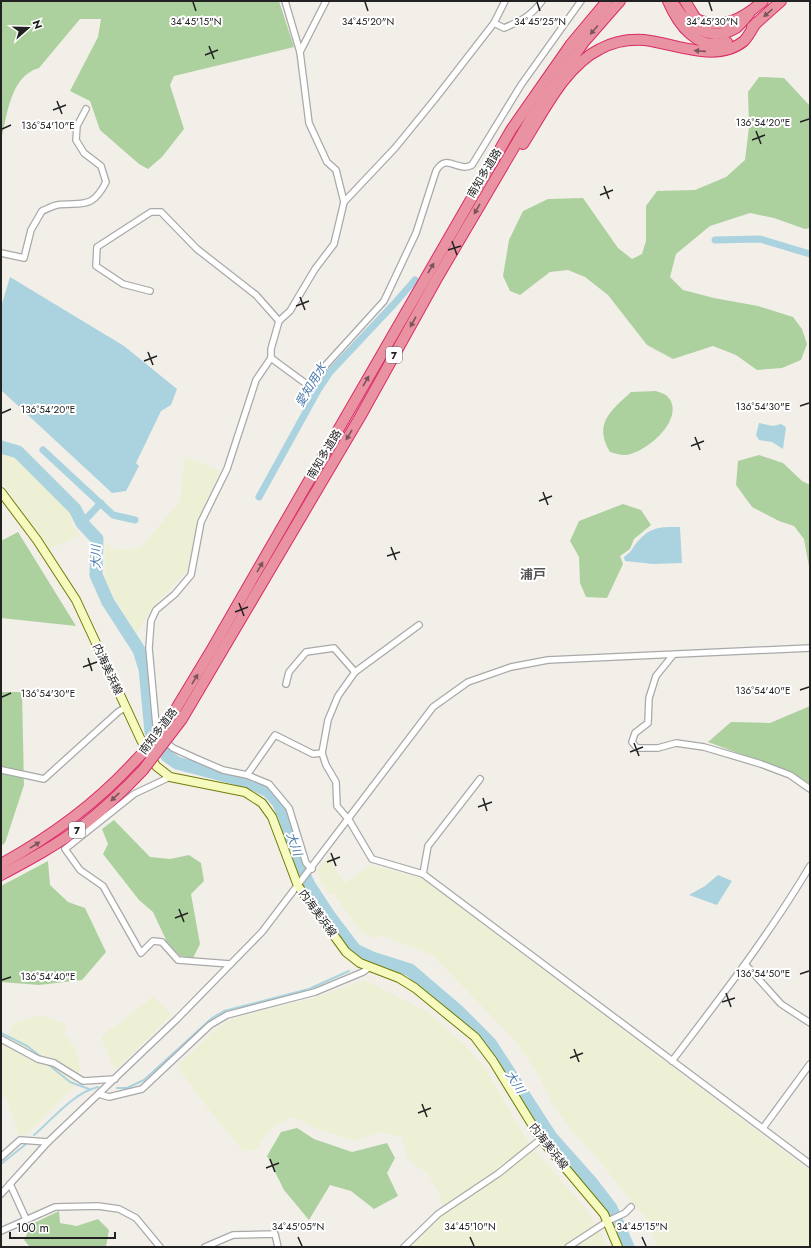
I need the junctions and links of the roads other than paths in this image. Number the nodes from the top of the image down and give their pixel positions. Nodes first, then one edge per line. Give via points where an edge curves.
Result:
1 (285, 1) edge
2 (326, 1) edge
3 (505, 1) edge
4 (542, 1) edge
5 (581, 1) edge
6 (600, 1) edge
7 (607, 1) edge
8 (620, 1) edge
9 (668, 1) edge
10 (672, 1) edge
11 (685, 1) edge
12 (763, 1) edge
13 (781, 1) edge
14 (749, 14) junction
15 (592, 18) junction
16 (494, 22) junction
17 (756, 23) junction
18 (300, 52) junction
19 (86, 109) dead end
20 (487, 191) junction
21 (344, 202) junction
22 (1, 253) edge
23 (150, 291) dead end
24 (279, 321) junction
25 (271, 358) junction
26 (1, 492) edge
27 (419, 625) dead end
28 (810, 648) edge
29 (673, 655) junction
30 (354, 672) junction
31 (286, 684) dead end
32 (126, 707) junction
33 (322, 753) junction
34 (2, 770) edge
35 (247, 775) junction
36 (170, 777) junction
37 (480, 780) dead end
38 (810, 789) edge
39 (349, 820) junction
40 (1, 864) edge
41 (810, 866) edge
42 (310, 870) junction
43 (423, 874) junction
44 (1, 875) edge
45 (300, 884) junction
46 (230, 964) junction
47 (746, 965) junction
48 (370, 967) junction
49 (810, 1023) edge
50 (1, 1039) edge
51 (672, 1061) junction
52 (810, 1064) edge
53 (115, 1079) junction
54 (99, 1094) junction
55 (762, 1128) junction
56 (541, 1139) junction
57 (48, 1142) junction
58 (1, 1157) edge
59 (810, 1164) edge
60 (10, 1184) junction
61 (1, 1194) edge
62 (631, 1207) dead end
63 (26, 1219) junction
64 (608, 1221) junction
65 (1, 1231) edge
66 (160, 1247) edge
67 (205, 1247) edge
68 (278, 1247) edge
69 (404, 1247) edge
70 (568, 1247) edge
71 (618, 1247) edge

1 - 18 street
2 - 18 street
3 - 16 street
4 - 16 street via 533,13 523,20 504,28
5 - 25 street via 521,86 472,165 464,168 446,162 440,165 416,234 384,301 324,367 313,386
6 - 15 highway via 594,9
7 - 15 highway, 南知多道路 / 7
8 -> 20 highway, 南知多道路 / 7 via 584,42 558,78
9 - 17 highway via 679,24 700,41 721,44 741,36
10 - 14 highway via 693,27 702,32 720,33 730,30 737,27
11 - 14 highway via 696,19 703,23 724,24
12 - 14 highway
13 -> 17 highway
40 -> 15 highway, 南知多道路 / 7, bridge via 51,835 98,799 152,743 174,712 511,130 550,71
16 - 21 street via 395,148
17 -> 20 highway via 744,41 716,51 692,51 644,40 615,43 599,49 582,60 567,76 496,186
18 - 21 street via 309,123 327,162 336,170
19 - 22 street via 77,126 76,140 84,153 101,166 106,182 100,193 84,205 56,205 42,210 31,230 24,258
20 -> 44 highway, 南知多道路 / 7, bridge via 360,417 182,719 143,770 105,808 56,844
21 - 24 street via 334,244 315,269 290,311
23 - 24 street via 123,284 96,266 97,247 151,212 161,212 197,249 256,295
24 - 25 street
25 - 35 street via 256,380 227,469 201,522 191,575 175,594 156,610 151,621 148,648 156,725 162,738 173,748 195,758 223,770
26 - 32 main road, 内海美浜線 via 37,540 76,600
27 - 30 street
28 - 29 street
29 - 38 street via 656,676 650,698 648,723 635,733 632,742 637,748 658,748 676,743 704,747 761,764 790,776
29 - 39 street via 534,662 511,666 468,682 433,707
30 - 31 street via 334,648 306,652 289,672
30 - 33 street via 338,696 328,720
32 - 34 street via 44,779
32 - 36 main road, 内海美浜線 via 156,766
33 - 35 street via 313,754 275,734
33 - 39 street via 336,782 337,806
35 - 42 street via 269,784 289,808
36 - 45 main road, 内海美浜線 via 245,792 262,803 272,818
36 - 46 street via 134,794 65,849 80,870 103,886 141,953 153,941 162,942 178,960
37 - 43 street via 428,846
39 - 42 street
39 - 43 street via 372,859
41 - 47 street
42 - 45 street
43 - 51 street
45 - 46 street via 262,932
45 - 48 main road, 内海美浜線 via 346,952 354,960
46 - 53 street
47 - 49 street via 781,1004
47 - 51 street
48 - 54 street via 315,992 227,1015 210,1025 142,1089 108,1097
48 - 56 main road, 内海美浜線 via 399,978 415,988 475,1037 493,1060
50 - 53 street via 38,1059 54,1063 83,1081
51 - 55 street
52 - 55 street
53 - 54 street
54 - 57 street
55 - 59 street
56 - 64 main road, 内海美浜線
56 - 69 street via 499,1173 438,1214
57 - 58 street via 20,1140
57 - 60 street
60 - 61 street
60 - 63 street
62 - 64 street
63 - 65 street
63 - 66 street via 55,1206 98,1206 119,1209 136,1218
64 - 70 street
64 - 71 main road, 内海美浜線
67 - 68 street via 233,1235 275,1234

